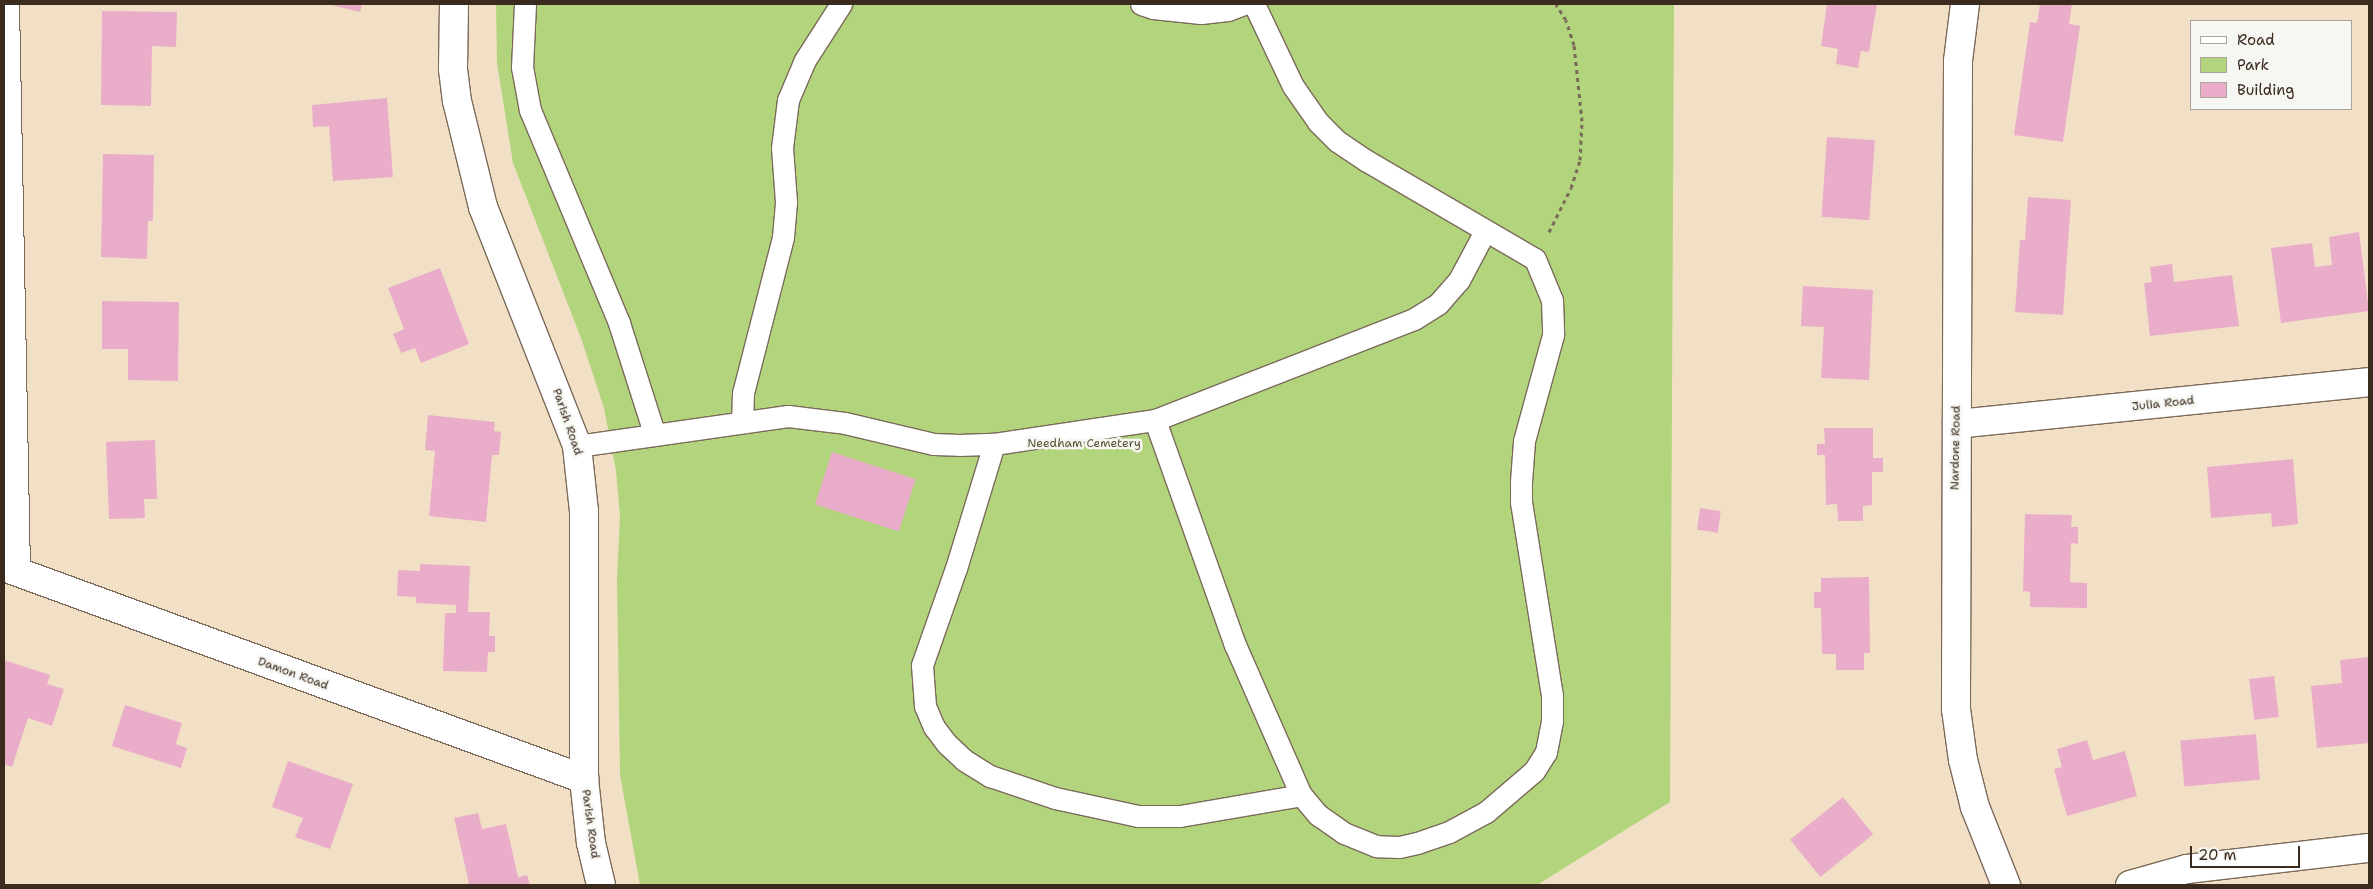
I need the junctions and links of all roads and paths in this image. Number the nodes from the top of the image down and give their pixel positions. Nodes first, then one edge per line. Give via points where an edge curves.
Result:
1 (5, 4) edge
2 (454, 4) edge
3 (525, 4) edge
4 (841, 4) edge
5 (1141, 4) edge
6 (1244, 4) edge
7 (1254, 4) edge
8 (1556, 4) edge
9 (1966, 4) edge
10 (1485, 231) junction
11 (1535, 259) junction
12 (2369, 382) edge
13 (1155, 420) junction
14 (742, 422) junction
15 (1957, 424) junction
16 (654, 433) junction
17 (994, 444) junction
18 (577, 446) junction
19 (10, 569) edge
20 (584, 779) junction
21 (1301, 794) junction
22 (2369, 848) edge
23 (601, 885) edge
24 (2006, 885) edge
25 (2130, 885) edge

1 - 19 street
2 - 18 street, Parish Road via 453,69 457,101 483,207
3 - 16 lane via 522,67 530,110 619,324
4 - 14 lane via 805,60 788,100 782,148 786,202 783,237 743,393
5 - 6 lane via 1200,13 1228,10
7 - 10 lane via 1293,86 1318,122 1337,141
8 - 11 path via 1566,20 1579,70 1580,160 1571,188
9 - 15 street, Nardone Road via 1958,61
10 - 11 lane
10 - 13 lane via 1459,280 1438,304 1414,319
11 - 21 lane via 1546,280 1554,319 1524,441 1521,502 1552,695 1552,721 1546,752 1534,771 1486,812 1449,832 1399,847 1354,839 1318,815
12 - 15 street, Julia Road
13 - 17 lane
13 - 21 lane via 1235,645
14 - 16 lane
14 - 17 lane via 788,416 934,444
15 - 24 street, Nardone Road via 1956,709 1963,760 1975,807
16 - 18 lane
17 - 21 lane via 922,665 925,706 934,727 947,744 964,760 990,776 1055,798 1138,816 1180,816
18 - 20 street, Parish Road via 584,511
19 - 20 street, Damon Road
20 - 23 street, Parish Road via 591,843
22 - 25 street via 2187,869

